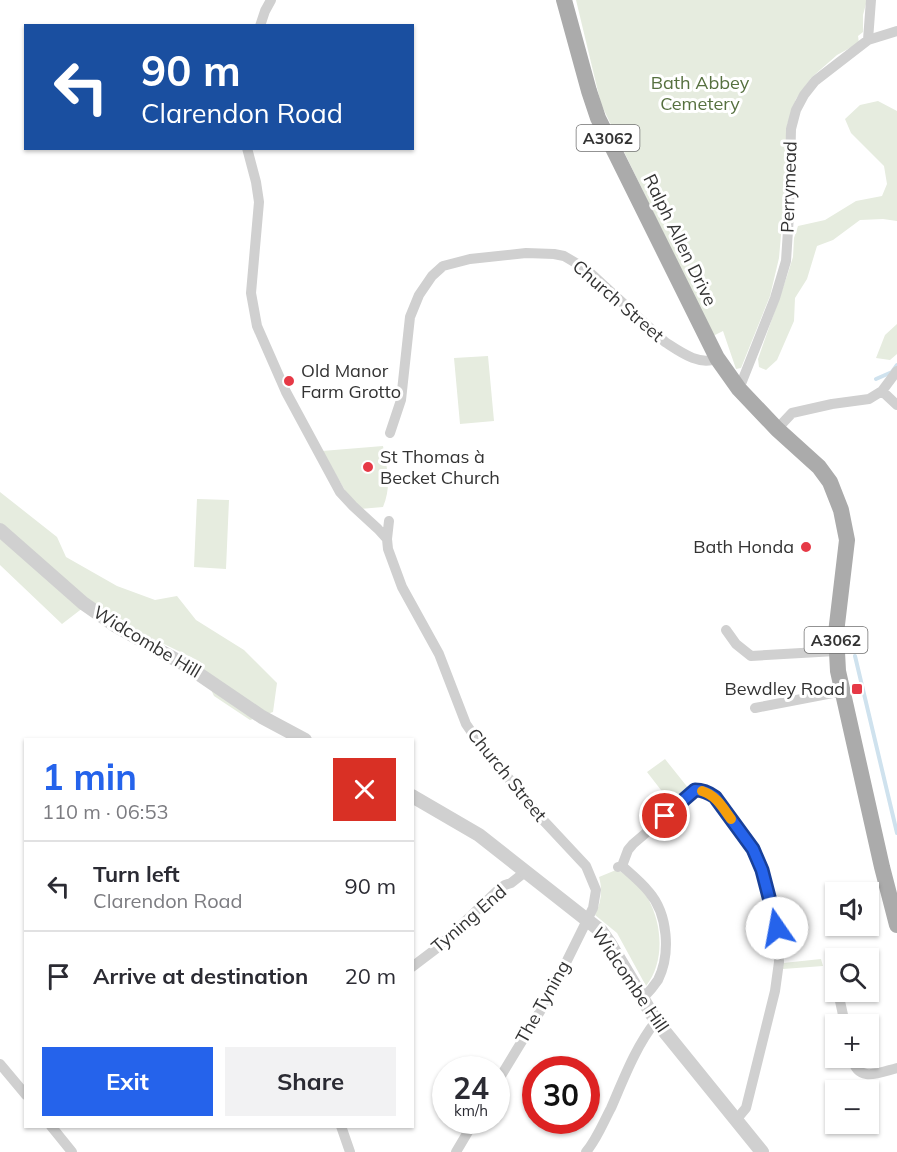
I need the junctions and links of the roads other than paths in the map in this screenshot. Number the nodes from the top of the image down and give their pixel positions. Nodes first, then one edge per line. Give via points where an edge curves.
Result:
1 (271, 0) edge
2 (564, 0) edge
3 (870, 0) edge
4 (261, 24) edge
5 (897, 31) edge
6 (868, 39) junction
7 (248, 150) edge
8 (717, 358) junction
9 (897, 371) edge
10 (739, 389) junction
11 (882, 391) junction
12 (897, 405) edge
13 (777, 429) junction
14 (390, 433) dead end
15 (389, 521) dead end
16 (0, 530) edge
17 (387, 539) junction
18 (726, 630) dead end
19 (836, 651) junction
20 (843, 692) junction
21 (755, 708) dead end
22 (301, 738) edge
23 (414, 797) edge
24 (525, 872) junction
25 (588, 920) junction
26 (897, 925) edge
27 (414, 965) edge
28 (644, 998) junction
29 (656, 1021) junction
30 (510, 1061) edge
31 (0, 1064) edge
32 (855, 1068) edge
33 (897, 1068) edge
34 (24, 1093) edge
35 (736, 1120) junction
36 (53, 1128) edge
37 (342, 1128) edge
38 (467, 1134) edge
39 (72, 1152) edge
40 (350, 1152) edge
41 (456, 1152) edge
42 (586, 1152) edge
43 (762, 1152) edge

1 - 4 street
2 - 8 main road, Ralph Allen Drive / A3062 via 598,117
3 - 6 street
5 - 6 street, Perrymead
6 - 10 street, Perrymead via 815,81 796,110 791,129 786,261 776,298
7 - 17 street via 259,202 251,293 257,326 286,392 340,492
8 - 10 main road, Ralph Allen Drive / A3062
8 - 14 street, Church Street via 708,362 698,359 664,342 586,269 564,256 525,253 470,259 443,266 418,295 410,316 401,400
9 - 11 street
10 - 13 main road, A3062
11 - 12 street
11 - 13 street via 869,399 792,413
13 - 19 main road, A3062 via 819,467 842,510 847,540
15 - 17 street, Church Street
16 - 22 street, Widcombe Hill via 99,615
17 - 25 street, Church Street via 402,587 439,654 466,724 488,756 586,866 596,890
18 - 19 street via 751,656
19 - 20 main road, A3062
20 - 21 street
20 - 26 main road, A3062
23 - 24 street, Widcombe Hill via 479,835
24 - 25 street, Widcombe Hill
24 - 27 street, Tyning End via 499,889
25 - 28 street, Widcombe Hill via 602,931
25 - 30 street, The Tyning via 550,995
28 - 29 street, Widcombe Hill
28 - 35 street via 661,970 666,934 650,893 619,867 633,844 695,790 702,790 715,797 753,849 777,928 779,962 775,991 746,1108
29 - 35 street, Widcombe Hill
29 - 42 street
31 - 34 street
32 - 33 street via 868,1074
35 - 43 street, Widcombe Hill
36 - 39 street
37 - 40 street
38 - 41 street

